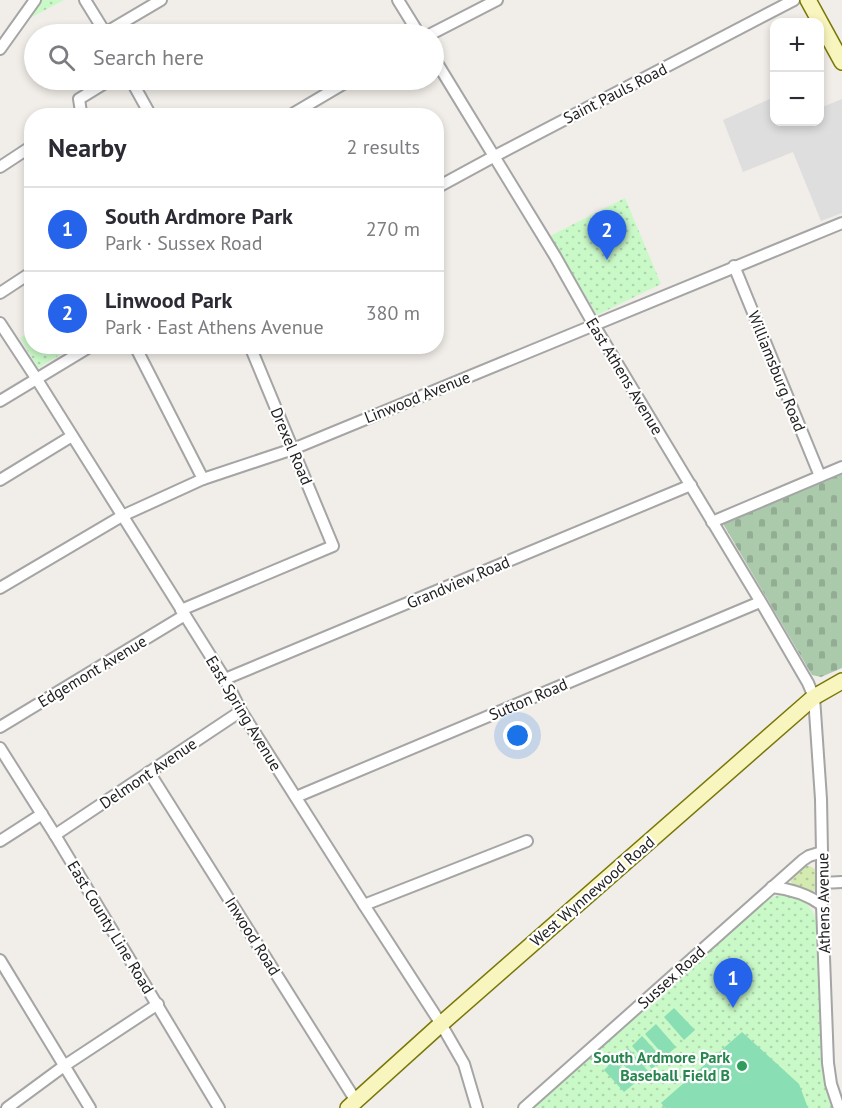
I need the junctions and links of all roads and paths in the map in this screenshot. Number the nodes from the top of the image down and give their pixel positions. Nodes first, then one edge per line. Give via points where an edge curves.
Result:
1 (35, 0) edge
2 (85, 0) edge
3 (161, 0) edge
4 (398, 0) edge
5 (498, 0) edge
6 (794, 0) edge
7 (808, 0) edge
8 (99, 24) edge
9 (121, 24) edge
10 (413, 24) edge
11 (444, 27) edge
12 (0, 49) edge
13 (842, 62) edge
14 (444, 75) edge
15 (94, 90) edge
16 (136, 90) edge
17 (333, 90) edge
18 (81, 108) edge
19 (146, 108) edge
20 (303, 108) edge
21 (24, 151) edge
22 (493, 157) junction
23 (0, 167) edge
24 (444, 184) edge
25 (842, 223) edge
26 (734, 266) junction
27 (24, 277) edge
28 (0, 293) edge
29 (0, 323) edge
30 (594, 325) junction
31 (77, 354) edge
32 (139, 354) edge
33 (253, 354) edge
34 (36, 378) junction
35 (0, 401) edge
36 (72, 436) junction
37 (292, 449) junction
38 (842, 467) edge
39 (820, 476) junction
40 (203, 479) junction
41 (0, 480) edge
42 (691, 485) junction
43 (122, 516) junction
44 (712, 522) junction
45 (333, 546) joint
46 (0, 588) edge
47 (760, 602) junction
48 (183, 613) junction
49 (225, 679) junction
50 (842, 681) edge
51 (814, 697) junction
52 (241, 711) junction
53 (0, 727) edge
54 (0, 748) edge
55 (149, 772) junction
56 (296, 797) junction
57 (42, 814) junction
58 (55, 835) junction
59 (0, 841) edge
60 (527, 841) dead end
61 (822, 852) junction
62 (822, 882) junction
63 (842, 882) edge
64 (772, 887) junction
65 (364, 905) junction
66 (822, 905) junction
67 (0, 960) edge
68 (158, 1004) junction
69 (441, 1024) junction
70 (64, 1066) junction
71 (352, 1104) edge
72 (7, 1108) edge
73 (90, 1108) edge
74 (219, 1108) edge
75 (477, 1108) edge
76 (524, 1108) edge
77 (839, 1108) edge

1 - 12 street
2 - 8 street
3 - 9 street
4 - 10 street
5 - 11 street
6 - 22 street, Saint Pauls Road
7 - 13 main road
14 - 22 street, East Athens Avenue
15 - 18 street via 80,99
16 - 19 street
17 - 20 street
21 - 23 street
22 - 24 street, Saint Pauls Road
22 - 30 street, East Athens Avenue
25 - 26 street, Linwood Avenue
26 - 30 street, Linwood Avenue
26 - 39 street, Williamsburg Road
27 - 28 street
29 - 34 street, East Spring Avenue
30 - 37 street, Linwood Avenue
30 - 42 street, East Athens Avenue
31 - 34 street
32 - 40 street
33 - 37 street, Drexel Road
34 - 35 street
34 - 36 street, East Spring Avenue
36 - 41 street
36 - 43 street, East Spring Avenue
37 - 40 street, Linwood Avenue
37 - 45 street, Drexel Road
38 - 39 street
39 - 44 street
40 - 43 street, Linwood Avenue
42 - 44 street, East Athens Avenue
42 - 49 street, Grandview Road
43 - 46 street, Linwood Avenue
43 - 48 street, East Spring Avenue
44 - 47 street, East Athens Avenue
45 - 48 street, Edgemont Avenue
47 - 51 street, East Athens Avenue
47 - 56 street, Sutton Road
48 - 49 street, East Spring Avenue
48 - 53 street, Edgemont Avenue
49 - 52 street, East Spring Avenue
50 - 51 main road, West Wynnewood Road
51 - 61 street, Athens Avenue
51 - 69 main road, West Wynnewood Road
52 - 55 street, Delmont Avenue
52 - 56 street, East Spring Avenue
54 - 57 street, East County Line Road
55 - 58 street, Delmont Avenue
55 - 71 street, Inwood Road
56 - 65 street, East Spring Avenue
57 - 58 street, East County Line Road
57 - 59 street
58 - 68 street, East County Line Road
60 - 65 street
61 - 62 street, Athens Avenue
61 - 64 street, Sussex Road via 803,860
62 - 63 street
62 - 66 street, Athens Avenue
64 - 66 street via 800,893
64 - 76 street, Sussex Road
65 - 69 street, East Spring Avenue
66 - 77 street, Athens Avenue via 828,1064
67 - 70 street
68 - 70 street
68 - 74 street, East County Line Road
69 - 71 main road, West Wynnewood Road
69 - 75 street, East Spring Avenue via 464,1064
70 - 72 street
70 - 73 street

